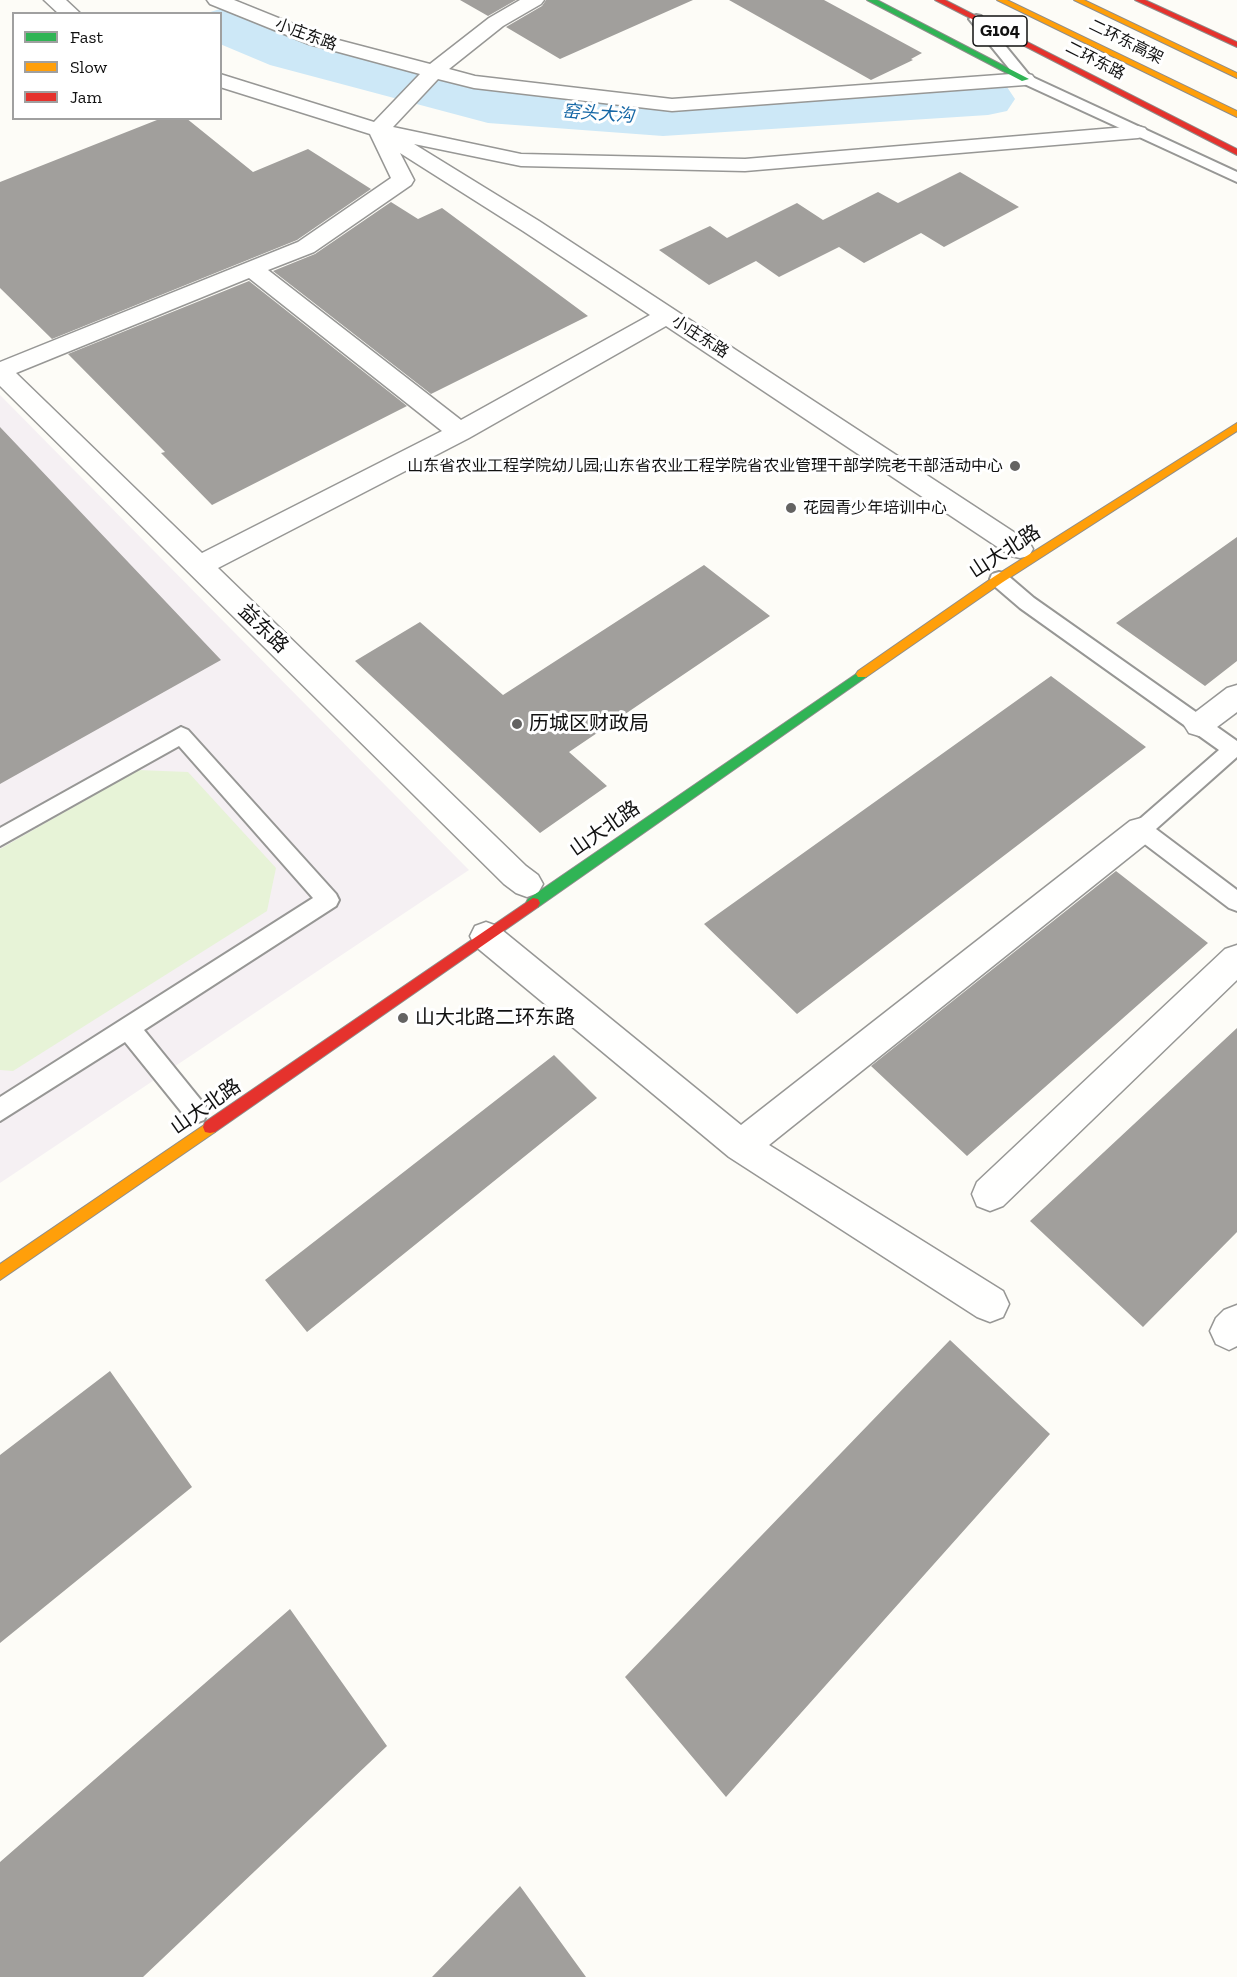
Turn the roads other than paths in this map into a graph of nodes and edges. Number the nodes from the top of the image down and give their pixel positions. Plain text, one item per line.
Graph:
1 (54, 0) edge
2 (217, 0) edge
3 (534, 0) edge
4 (871, 0) edge
5 (939, 0) edge
6 (1001, 0) edge
7 (1078, 0) edge
8 (1139, 0) edge
9 (69, 12) edge
10 (976, 19) junction
11 (1232, 43) edge
12 (433, 72) junction
13 (1237, 76) edge
14 (1025, 79) junction
15 (222, 81) edge
16 (1237, 114) edge
17 (378, 130) junction
18 (1138, 132) junction
19 (1237, 152) edge
20 (1237, 178) edge
21 (252, 269) junction
22 (667, 315) junction
23 (0, 371) edge
24 (1237, 411) edge
25 (1237, 426) edge
26 (460, 432) junction
27 (1059, 524) dead end
28 (1020, 549) dead end
29 (198, 567) junction
30 (999, 579) junction
31 (1237, 696) edge
32 (1199, 725) junction
33 (1235, 751) edge
34 (1141, 830) junction
35 (0, 838) edge
36 (527, 884) dead end
37 (1237, 903) edge
38 (486, 936) junction
39 (1237, 959) edge
40 (128, 1028) junction
41 (0, 1110) edge
42 (196, 1112) dead end
43 (741, 1146) junction
44 (990, 1194) dead end
45 (0, 1273) edge
46 (990, 1304) dead end

1 - 9 street
2 - 12 street, 小庄东路
3 - 12 street
4 - 14 main road
5 - 10 main road, 二环东路 / G104
6 - 16 main road, 二环东高架
7 - 13 main road, 二环东高架
8 - 11 main road
10 - 14 lane
10 - 19 main road, 二环东路 / G104
12 - 14 street, 小庄东路
12 - 17 street
14 - 18 lane
15 - 17 street
17 - 18 street
17 - 21 street
17 - 22 street, 小庄东路
18 - 20 lane
21 - 23 street
21 - 26 street
22 - 26 street
22 - 28 street, 小庄东路
23 - 29 street, 益东路
24 - 27 main road, 山大北路
25 - 30 main road, 山大北路
26 - 29 street
29 - 36 street, 益东路
30 - 32 lane
30 - 38 main road, 山大北路
31 - 32 street
32 - 33 lane
33 - 34 lane
34 - 37 lane
34 - 43 street
35 - 40 lane
38 - 43 street
38 - 45 main road, 山大北路
39 - 44 street
40 - 41 lane
40 - 42 lane
43 - 46 street

